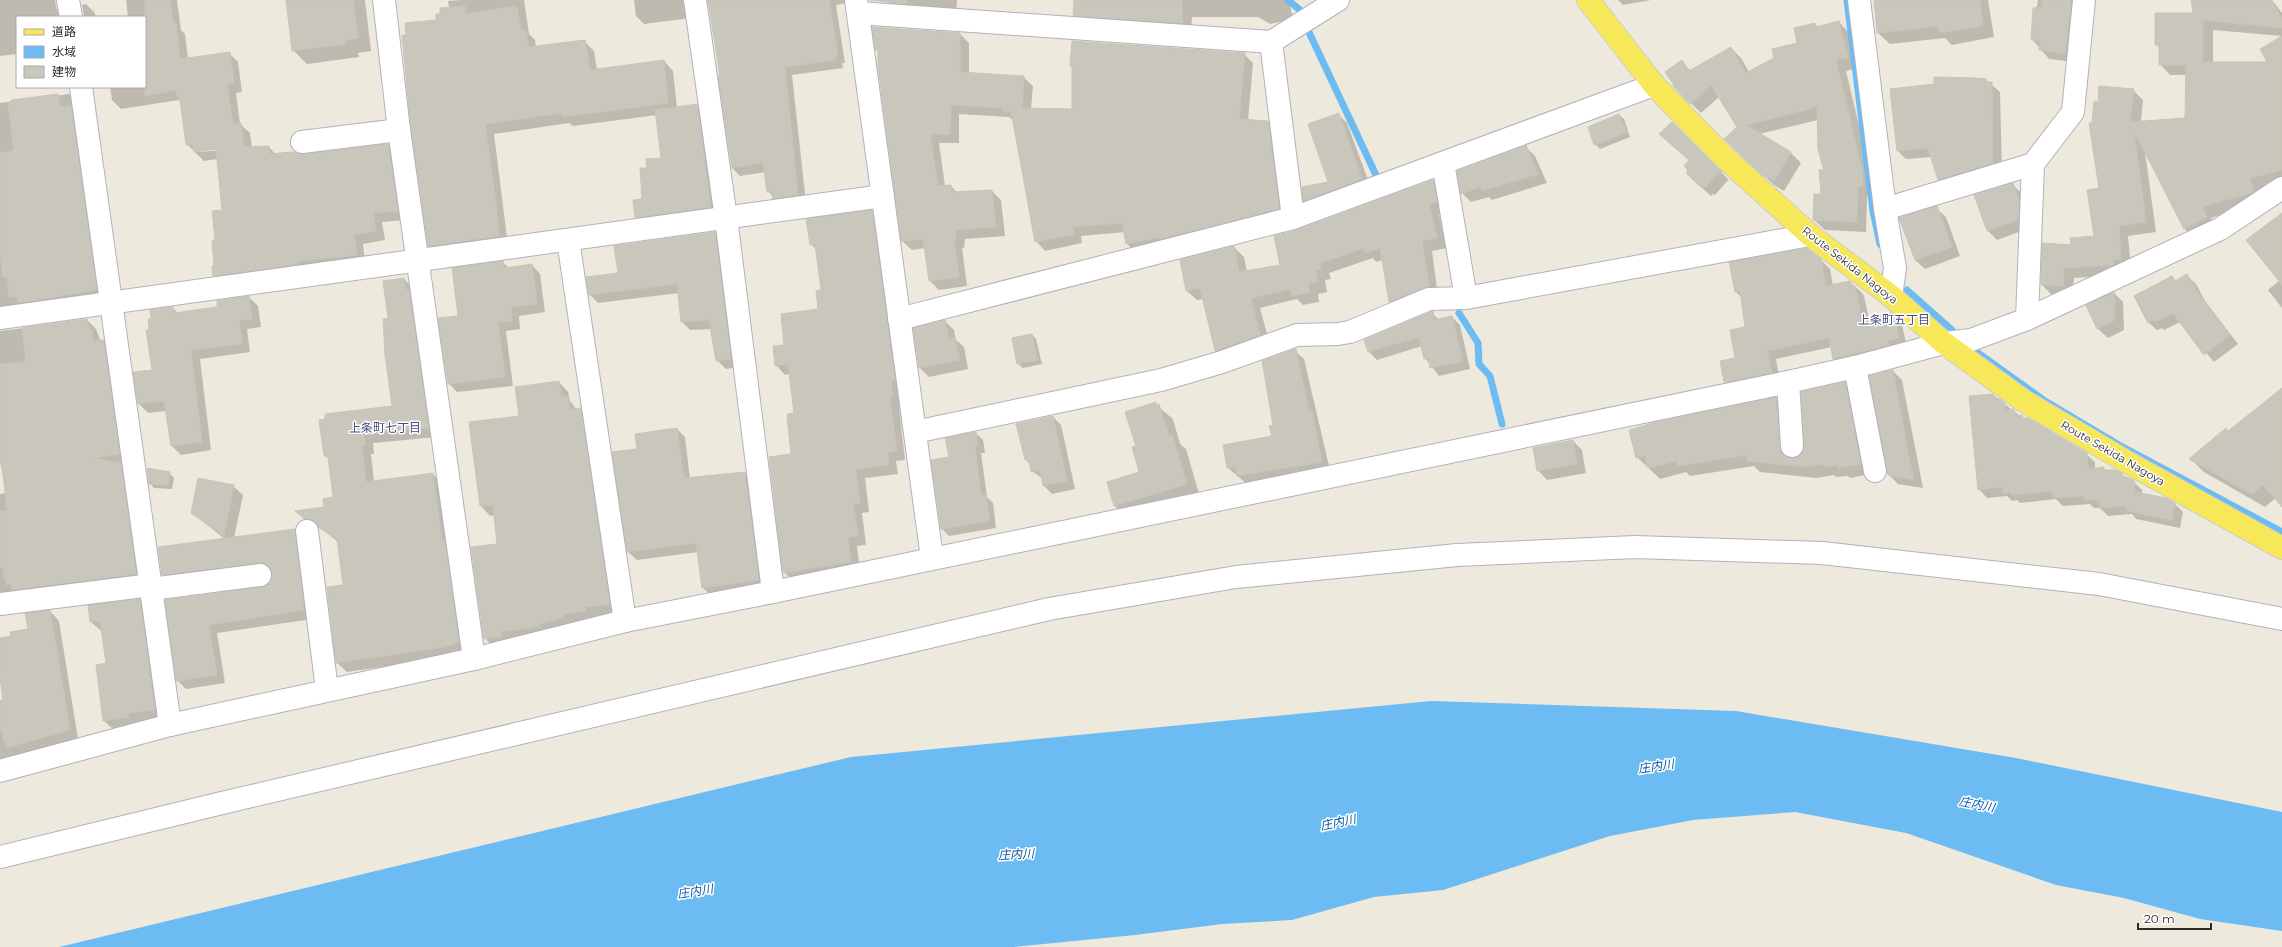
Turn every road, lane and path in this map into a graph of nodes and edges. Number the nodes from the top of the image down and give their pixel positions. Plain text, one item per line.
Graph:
1 (68, 0) edge
2 (384, 0) edge
3 (695, 0) edge
4 (1338, 0) edge
5 (1588, 0) edge
6 (1859, 0) edge
7 (2084, 0) edge
8 (857, 7) edge
9 (71, 16) edge
10 (1271, 42) junction
11 (1654, 85) junction
12 (81, 88) edge
13 (399, 130) junction
14 (302, 142) dead end
15 (1443, 162) junction
16 (2034, 164) junction
17 (2282, 188) edge
18 (883, 196) junction
19 (1885, 209) junction
20 (726, 218) junction
21 (1293, 218) junction
22 (1810, 235) junction
23 (568, 240) junction
24 (417, 260) junction
25 (1891, 296) junction
26 (1466, 298) junction
27 (112, 302) junction
28 (0, 318) edge
29 (899, 319) junction
30 (2027, 319) junction
31 (1944, 343) junction
32 (1855, 367) junction
33 (1788, 382) junction
34 (915, 432) junction
35 (1792, 446) dead end
36 (1875, 471) dead end
37 (307, 531) dead end
38 (2282, 548) edge
39 (932, 558) junction
40 (260, 575) dead end
41 (151, 587) junction
42 (773, 592) junction
43 (0, 604) edge
44 (2282, 619) edge
45 (625, 621) junction
46 (474, 659) junction
47 (327, 690) junction
48 (170, 724) junction
49 (0, 771) edge
50 (0, 857) edge

1 - 9 street
2 - 13 street
3 - 20 street
4 - 10 street
5 - 11 main road, Route Sekida Nagoya
6 - 19 street
7 - 16 street
8 - 10 street
8 - 18 street
10 - 21 street
11 - 15 street
11 - 22 main road, Route Sekida Nagoya
12 - 27 street
13 - 14 street
13 - 24 street
15 - 21 street
15 - 26 street
16 - 19 street
16 - 30 street
17 - 30 street
18 - 20 street
18 - 29 street
19 - 25 street
20 - 23 street
20 - 42 street
21 - 29 street
22 - 25 main road, Route Sekida Nagoya
22 - 26 street
23 - 24 street
23 - 45 street
24 - 27 street
24 - 46 street
25 - 31 main road, Route Sekida Nagoya
26 - 34 street
27 - 28 street
27 - 41 street
29 - 34 street
30 - 31 street
31 - 32 street
31 - 38 main road, Route Sekida Nagoya
32 - 33 street
32 - 36 street
33 - 35 street
33 - 39 street
34 - 39 street
37 - 47 street
39 - 42 street
40 - 41 street
41 - 43 street
41 - 48 street
42 - 45 street
44 - 50 street
45 - 46 street
46 - 47 street
47 - 48 street
48 - 49 street

